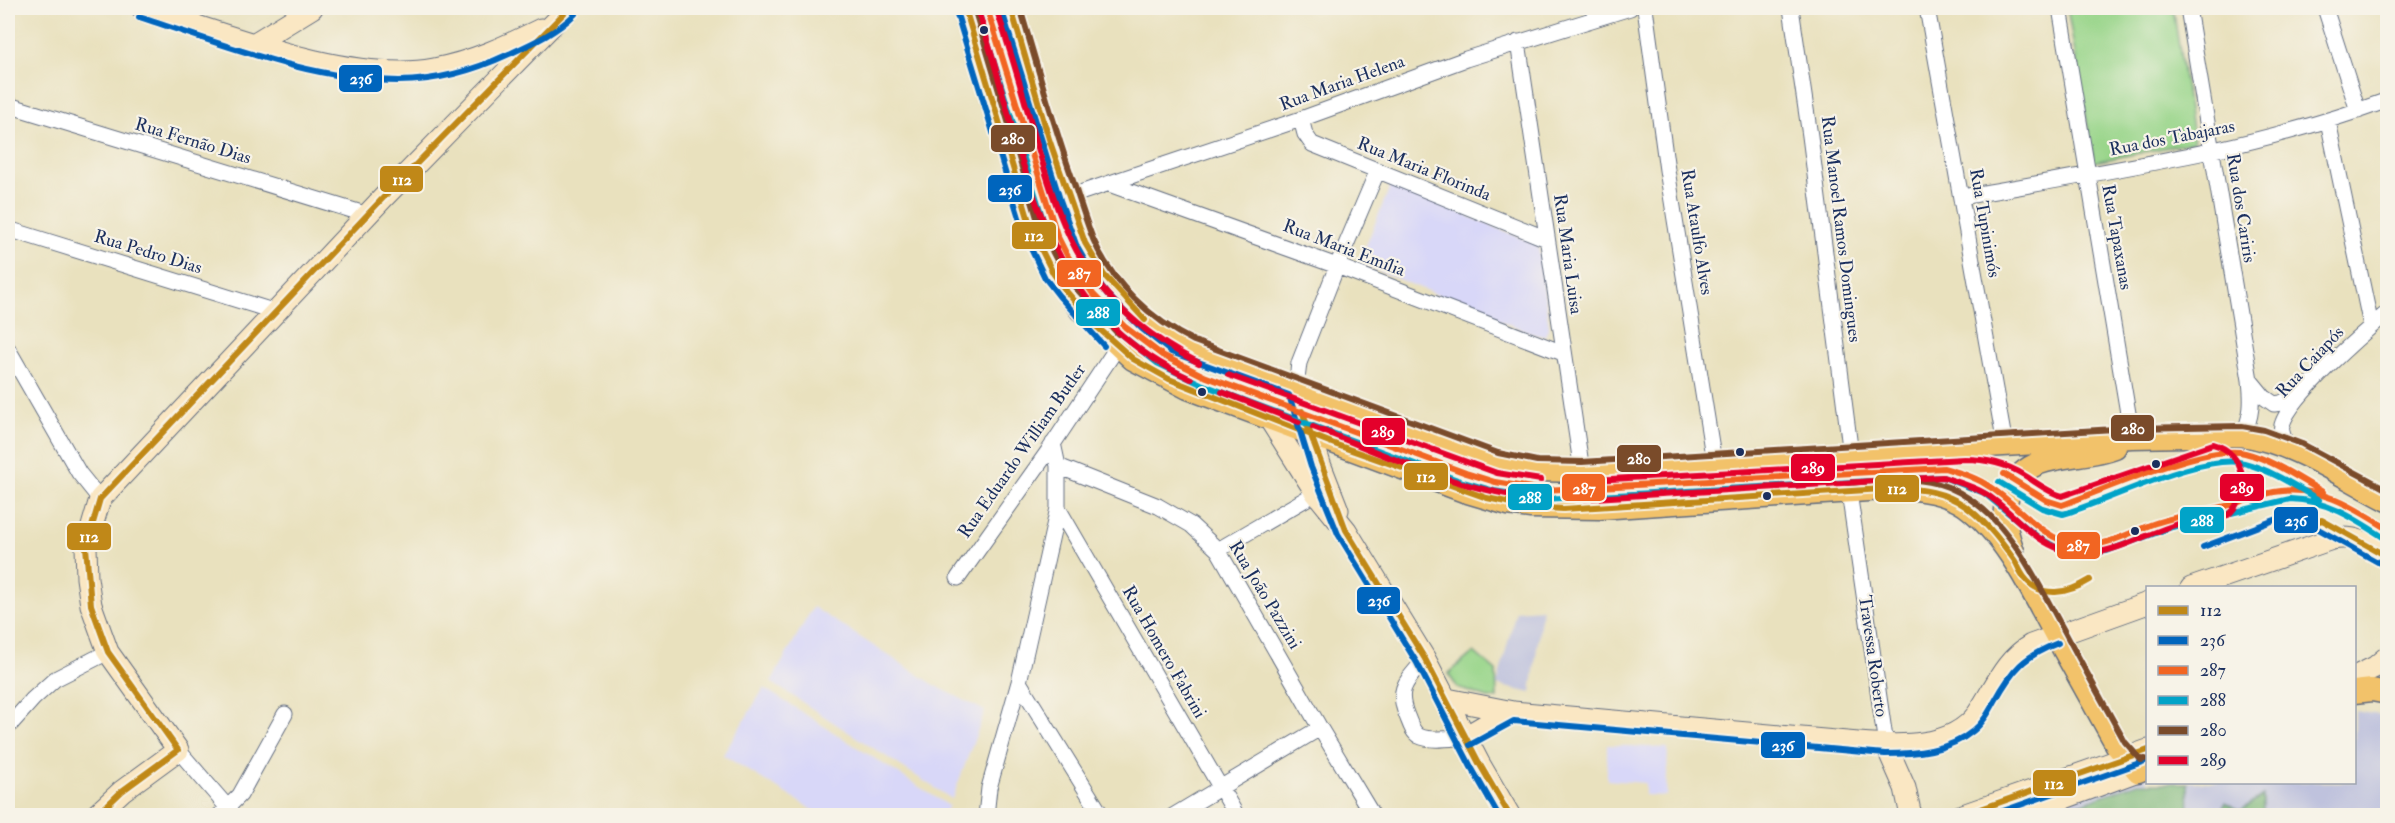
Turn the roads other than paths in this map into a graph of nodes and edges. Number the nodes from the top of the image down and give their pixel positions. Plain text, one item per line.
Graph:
1 (142, 8) edge
2 (312, 8) edge
3 (965, 8) edge
4 (1011, 8) edge
5 (1630, 8) edge
6 (1645, 8) edge
7 (1791, 8) edge
8 (1927, 8) edge
9 (2060, 8) edge
10 (2188, 8) edge
11 (2325, 8) edge
12 (562, 15) edge
13 (1518, 42) junction
14 (255, 43) junction
15 (2388, 100) edge
16 (8, 105) edge
17 (2358, 111) junction
18 (1301, 119) junction
19 (2328, 121) junction
20 (2212, 152) junction
21 (1377, 172) junction
22 (2087, 174) junction
23 (1109, 184) junction
24 (1068, 197) junction
25 (1961, 197) junction
26 (368, 215) junction
27 (8, 229) edge
28 (1547, 239) junction
29 (1337, 266) junction
30 (276, 312) junction
31 (2388, 312) edge
32 (2371, 326) junction
33 (1118, 346) junction
34 (8, 349) edge
35 (1563, 354) junction
36 (2250, 380) junction
37 (1296, 388) junction
38 (2303, 392) junction
39 (1270, 420) junction
40 (1310, 435) junction
41 (2241, 435) junction
42 (2132, 437) junction
43 (1053, 443) junction
44 (2005, 445) junction
45 (2288, 447) junction
46 (1851, 455) junction
47 (1714, 462) junction
48 (1058, 466) junction
49 (1582, 471) junction
50 (1849, 492) junction
51 (1316, 493) junction
52 (100, 499) junction
53 (2387, 499) edge
54 (1617, 507) junction
55 (1058, 508) junction
56 (1346, 530) junction
57 (1218, 550) junction
58 (2388, 557) edge
59 (2017, 563) junction
60 (958, 578) dead end
61 (2198, 586) edge
62 (2146, 604) edge
63 (2055, 635) junction
64 (108, 652) junction
65 (2388, 656) edge
66 (1425, 659) junction
67 (2356, 677) edge
68 (1019, 682) junction
69 (2356, 692) edge
70 (2388, 693) edge
71 (1447, 699) junction
72 (1513, 712) junction
73 (285, 714) dead end
74 (8, 727) edge
75 (1320, 728) junction
76 (1465, 737) junction
77 (1886, 745) junction
78 (178, 750) junction
79 (2146, 753) edge
80 (2137, 765) edge
81 (1220, 787) junction
82 (223, 812) edge
83 (95, 816) edge
84 (986, 816) edge
85 (1102, 816) edge
86 (1173, 816) edge
87 (1237, 816) edge
88 (1373, 816) edge
89 (1510, 816) edge
90 (1911, 816) edge
91 (1960, 816) edge
92 (2016, 816) edge

1 - 14 street
2 - 14 street
3 - 33 main road
4 - 24 main road
5 - 13 street, Rua Maria Helena
6 - 47 street, Rua Ataulfo Alves
7 - 46 street, Rua Manoel Ramos Domingues
8 - 25 street, Rua Tupinimós
9 - 22 street, Rua Tapaxanas
10 - 20 street, Rua dos Cariris
11 - 17 street
12 - 14 street
12 - 26 street
13 - 18 street, Rua Maria Helena
13 - 28 street, Rua Maria Luisa
15 - 17 street, Rua dos Tabajaras
16 - 26 street, Rua Fernão Dias
17 - 19 street, Rua dos Tabajaras
18 - 21 street, Rua Maria Florinda
18 - 23 street, Rua Maria Helena
19 - 20 street, Rua dos Tabajaras
19 - 32 street
20 - 22 street, Rua dos Tabajaras
20 - 36 street, Rua dos Cariris
21 - 28 street, Rua Maria Florinda
21 - 29 street
22 - 25 street, Rua dos Tabajaras
22 - 42 street, Rua Tapaxanas
23 - 24 street, Rua Maria Helena
23 - 29 street, Rua Maria Emília
24 - 37 main road
25 - 44 street, Rua Tupinimós
26 - 30 street
27 - 30 street, Rua Pedro Dias
28 - 35 street, Rua Maria Luisa
29 - 35 street, Rua Maria Emília
29 - 37 street
30 - 52 street
31 - 32 street, Rua Caiapós
32 - 38 street, Rua Caiapós
33 - 39 main road
33 - 43 street, Rua Eduardo William Butler
34 - 52 street
35 - 49 street, Rua Maria Luisa
36 - 38 street
36 - 41 street, Rua dos Cariris
37 - 40 street
37 - 49 main road
38 - 45 street, Rua Caiapós
39 - 40 main road
39 - 51 street
40 - 54 main road
40 - 56 street
41 - 42 main road
41 - 45 main road
42 - 44 main road
42 - 59 main road
43 - 48 street
43 - 60 street, Rua Eduardo William Butler
44 - 46 main road
45 - 53 main road
46 - 47 main road
47 - 49 main road
48 - 55 street
48 - 57 street, Rua João Pazzini
49 - 54 main road
50 - 54 main road
50 - 59 main road
50 - 77 street, Travessa Roberto
51 - 56 street
51 - 57 street
52 - 64 street
55 - 68 street
55 - 81 street, Rua Homero Fabrini
56 - 66 street
57 - 75 street, Rua João Pazzini
58 - 61 street
59 - 63 main road
62 - 63 street
63 - 77 street
63 - 80 main road
64 - 74 street
64 - 78 street
65 - 67 street
66 - 71 street
66 - 76 street
68 - 84 street
68 - 85 street
69 - 70 main road
71 - 72 street
71 - 76 street
72 - 76 street
72 - 77 street
73 - 82 street
75 - 81 street
75 - 88 street, Rua João Pazzini
76 - 89 street
77 - 90 street, Travessa Roberto
78 - 82 street
78 - 83 street
79 - 80 street
80 - 91 street
80 - 92 street
81 - 86 street
81 - 87 street, Rua Homero Fabrini

